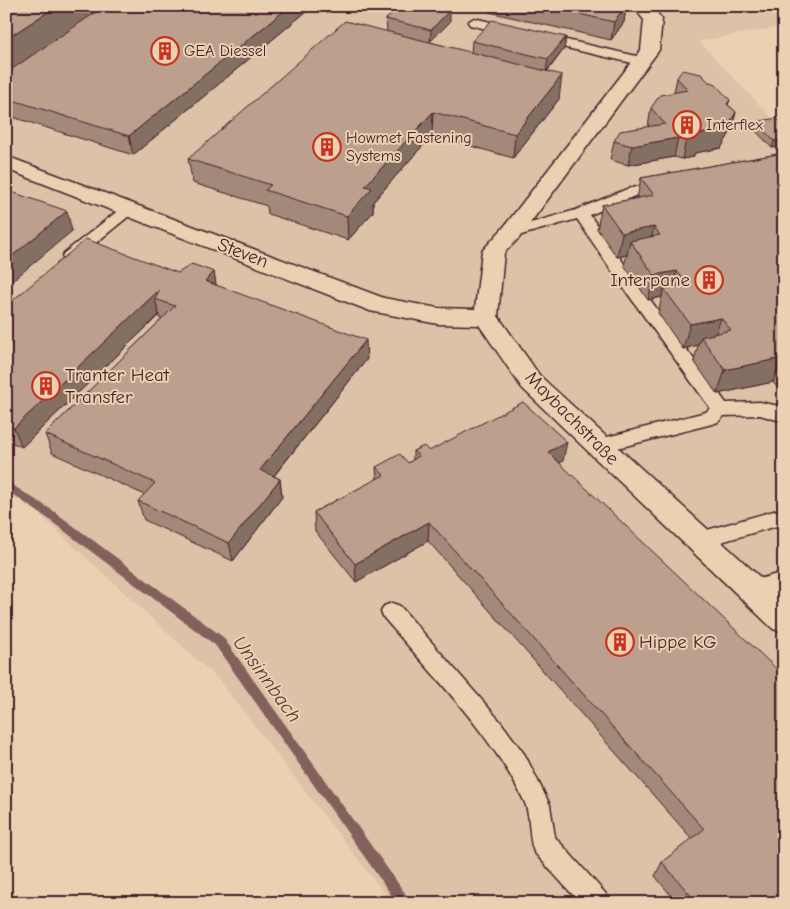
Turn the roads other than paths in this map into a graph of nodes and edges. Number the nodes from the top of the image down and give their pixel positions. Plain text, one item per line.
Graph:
1 (640, 6) edge
2 (474, 22) dead end
3 (641, 61) junction
4 (6, 162) edge
5 (677, 182) edge
6 (129, 209) junction
7 (581, 213) junction
8 (511, 232) junction
9 (60, 264) edge
10 (486, 317) junction
11 (719, 410) junction
12 (784, 415) edge
13 (598, 446) junction
14 (784, 516) edge
15 (700, 540) junction
16 (784, 581) edge
17 (752, 589) junction
18 (392, 612) dead end
19 (784, 619) edge
20 (597, 903) edge

1 - 3 street
2 - 3 lane
3 - 8 street
4 - 6 street, Steven
5 - 7 lane
6 - 9 lane
6 - 10 street, Steven
7 - 8 lane
7 - 11 lane
8 - 10 street
10 - 13 street, Maybachstraße
11 - 12 lane
11 - 13 lane
13 - 15 street, Maybachstraße
14 - 15 lane
15 - 17 street, Maybachstraße
16 - 17 lane
17 - 19 street, Maybachstraße
18 - 20 lane

